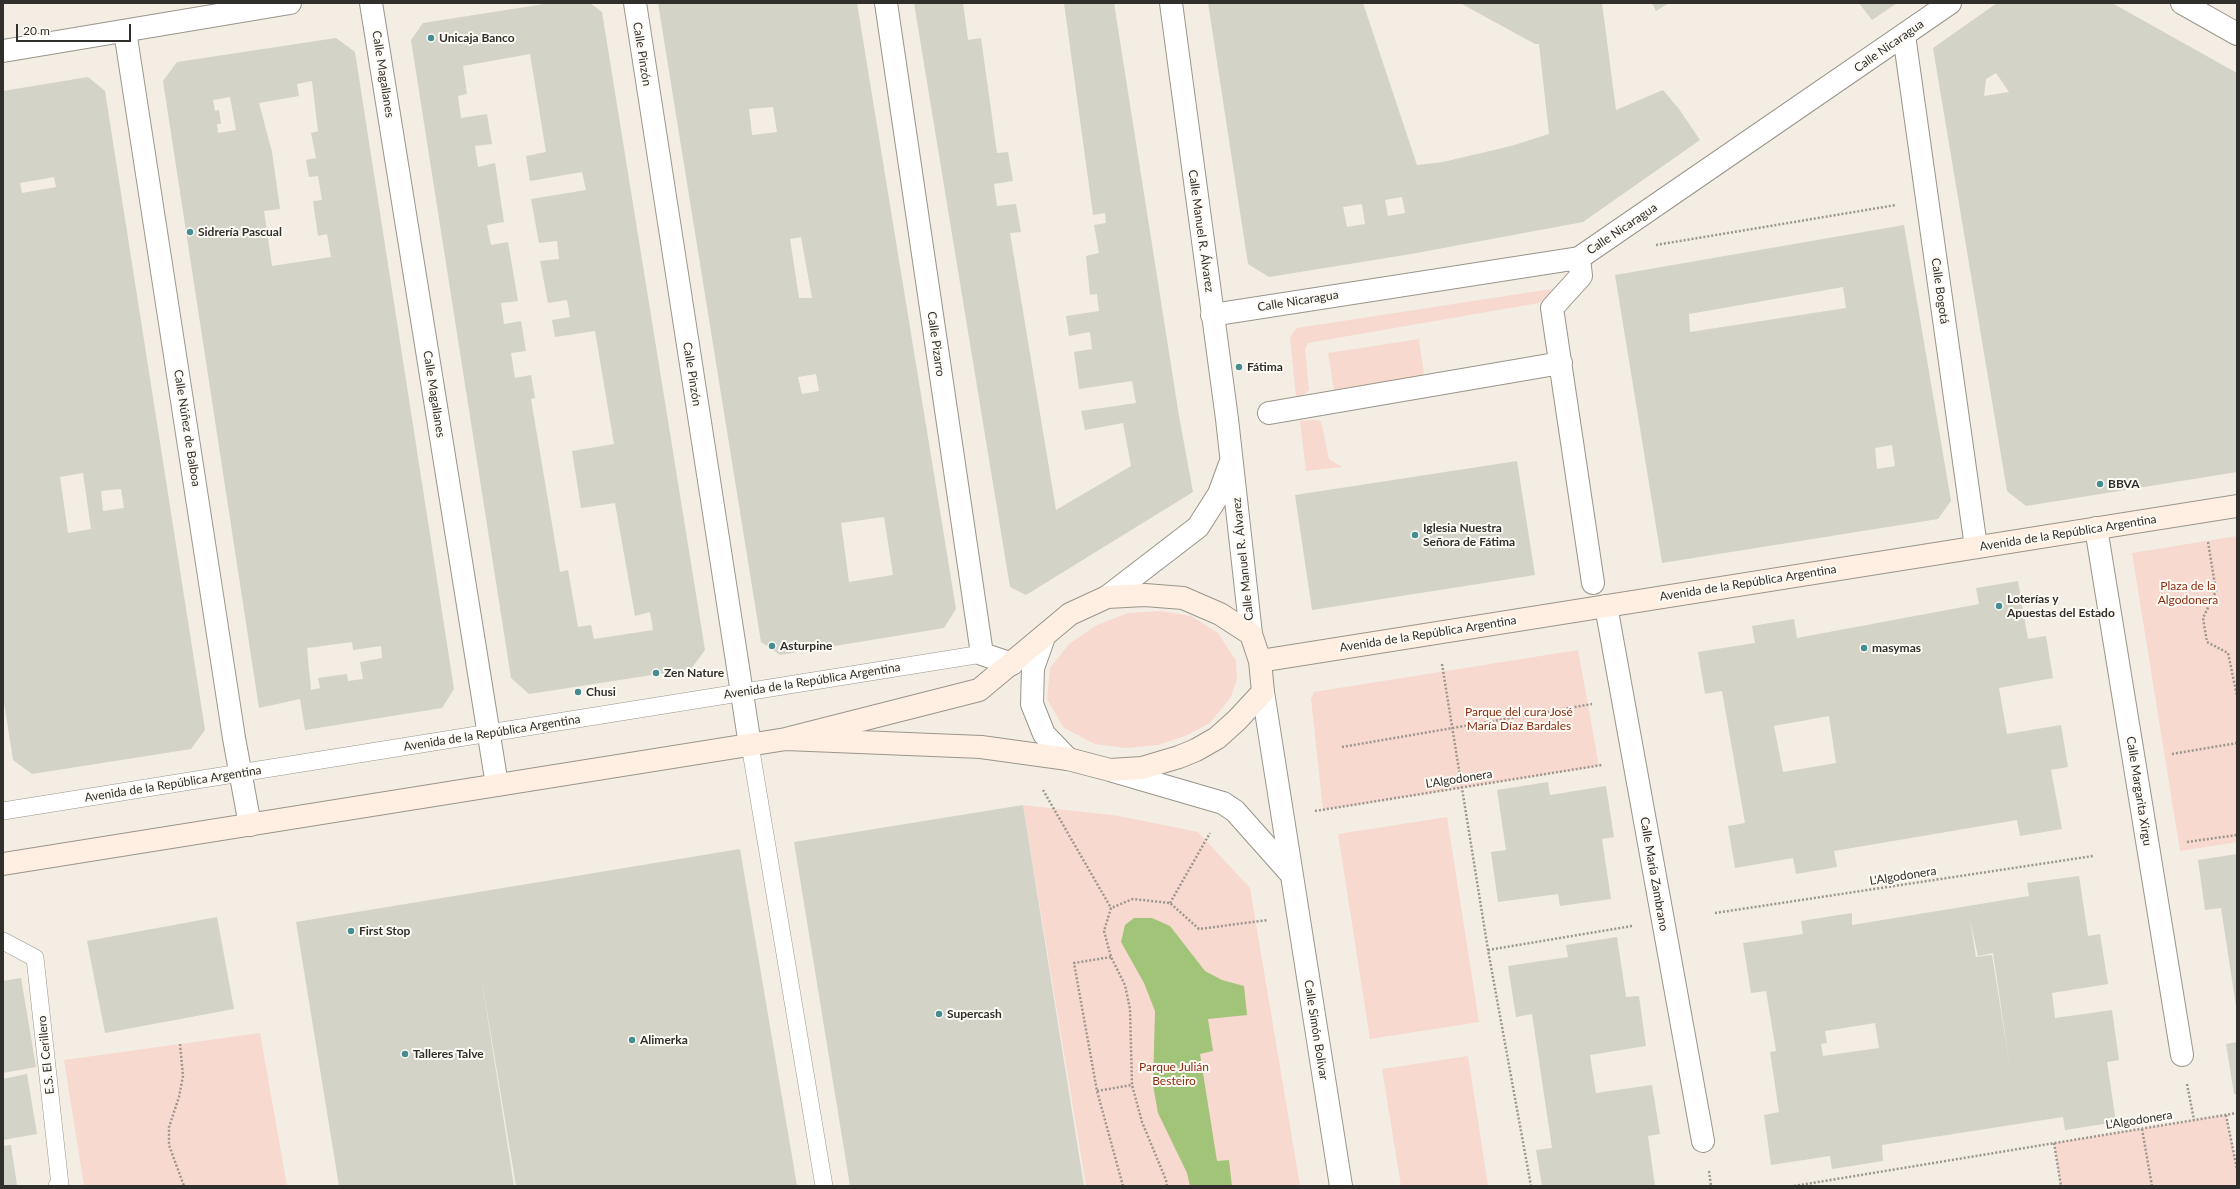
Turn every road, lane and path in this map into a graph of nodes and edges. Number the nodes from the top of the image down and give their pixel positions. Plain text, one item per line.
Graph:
1 (290, 3) edge
2 (371, 3) edge
3 (634, 3) edge
4 (886, 3) edge
5 (1171, 3) edge
6 (1950, 3) edge
7 (2182, 3) edge
8 (124, 30) junction
9 (2237, 34) edge
10 (1904, 35) junction
11 (3, 51) edge
12 (1928, 200) junction
13 (1651, 246) dead end
14 (1579, 258) junction
15 (1212, 315) junction
16 (1561, 363) junction
17 (1269, 412) dead end
18 (1232, 459) junction
19 (2237, 506) edge
20 (2096, 528) junction
21 (2208, 540) dead end
22 (1976, 547) junction
23 (1593, 583) dead end
24 (1107, 597) junction
25 (1606, 606) junction
26 (1251, 634) junction
27 (1044, 637) junction
28 (982, 654) junction
29 (1441, 658) dead end
30 (1260, 661) junction
31 (1012, 664) junction
32 (1263, 692) junction
33 (741, 693) junction
34 (2237, 696) edge
35 (1597, 703) dead end
36 (1452, 727) junction
37 (488, 733) junction
38 (786, 739) junction
39 (2237, 743) edge
40 (750, 745) junction
41 (1342, 747) dead end
42 (2172, 754) dead end
43 (1068, 759) junction
44 (1606, 764) dead end
45 (1110, 770) junction
46 (240, 774) junction
47 (497, 785) junction
48 (1462, 788) junction
49 (1043, 790) dead end
50 (3, 811) edge
51 (1315, 811) dead end
52 (250, 825) junction
53 (1210, 832) dead end
54 (2237, 835) edge
55 (2187, 842) dead end
56 (2094, 856) dead end
57 (3, 864) edge
58 (1291, 874) junction
59 (1170, 903) junction
60 (1111, 908) junction
61 (1715, 913) dead end
62 (1269, 920) dead end
63 (1633, 926) dead end
64 (3, 940) edge
65 (1488, 950) junction
66 (1111, 957) junction
67 (180, 1044) dead end
68 (2182, 1054) dead end
69 (1132, 1085) junction
70 (1097, 1091) junction
71 (2237, 1113) edge
72 (2226, 1115) junction
73 (2142, 1129) junction
74 (1703, 1141) dead end
75 (2054, 1143) junction
76 (2237, 1169) edge
77 (57, 1186) edge
78 (184, 1186) edge
79 (824, 1186) edge
80 (1123, 1186) edge
81 (1167, 1186) edge
82 (1341, 1186) edge
83 (1531, 1186) edge
84 (1794, 1186) edge
85 (2061, 1186) edge
86 (2152, 1186) edge

1 - 8 street
2 - 37 street, Calle Magallanes
3 - 33 street, Calle Pinzón
4 - 28 street, Calle Pizarro
5 - 15 street, Calle Manuel R. Álvarez
6 - 10 street, Calle Nicaragua
7 - 9 street
8 - 11 street
8 - 46 street, Calle Núñez de Balboa
10 - 12 street, Calle Bogotá
10 - 14 street, Calle Nicaragua
12 - 13 path
12 - 22 street, Calle Bogotá
14 - 15 street, Calle Nicaragua
14 - 16 street
15 - 18 street, Calle Manuel R. Álvarez
16 - 17 street
16 - 23 street
18 - 24 street, Calle Manuel R. Álvarez
18 - 26 street, Calle Manuel R. Álvarez
19 - 20 street, Avenida de la República Argentina
20 - 22 street, Avenida de la República Argentina
20 - 68 street, Calle Margarita Xirgu
21 - 34 path
22 - 25 street, Avenida de la República Argentina
24 - 26 street
24 - 27 street
25 - 30 street, Avenida de la República Argentina
25 - 74 street, Calle María Zambrano
26 - 30 street
27 - 31 street
27 - 43 street
28 - 31 street
28 - 33 lane, Avenida de la República Argentina
29 - 36 path
30 - 32 street
31 - 38 street
32 - 45 street
32 - 58 street, Calle Simón Bolivar
33 - 37 lane, Avenida de la República Argentina
33 - 40 street, Calle Pinzón
35 - 36 path
36 - 41 path
36 - 48 path
37 - 46 lane, Avenida de la República Argentina
37 - 47 street, Calle Magallanes
38 - 40 street
38 - 43 street
39 - 42 path
40 - 47 street
40 - 79 lane
43 - 45 street
44 - 48 path, L'Algodonera
45 - 58 street
46 - 50 lane, Avenida de la República Argentina
46 - 52 street, Calle Núñez de Balboa
47 - 52 street
48 - 51 path, L'Algodonera
48 - 65 path
49 - 60 path
52 - 57 street
53 - 59 path
54 - 55 path
56 - 61 path, L'Algodonera
58 - 82 street, Calle Simón Bolivar
59 - 60 path
59 - 62 path
60 - 66 path
63 - 65 path
64 - 77 lane, E.S. El Cerillero
65 - 83 path
66 - 69 path
66 - 70 path
67 - 78 path
69 - 70 path
69 - 81 path
70 - 80 path
71 - 72 path, L'Algodonera
72 - 73 path, L'Algodonera
72 - 76 path
73 - 75 path, L'Algodonera
73 - 86 path
75 - 84 path, L'Algodonera
75 - 85 path

